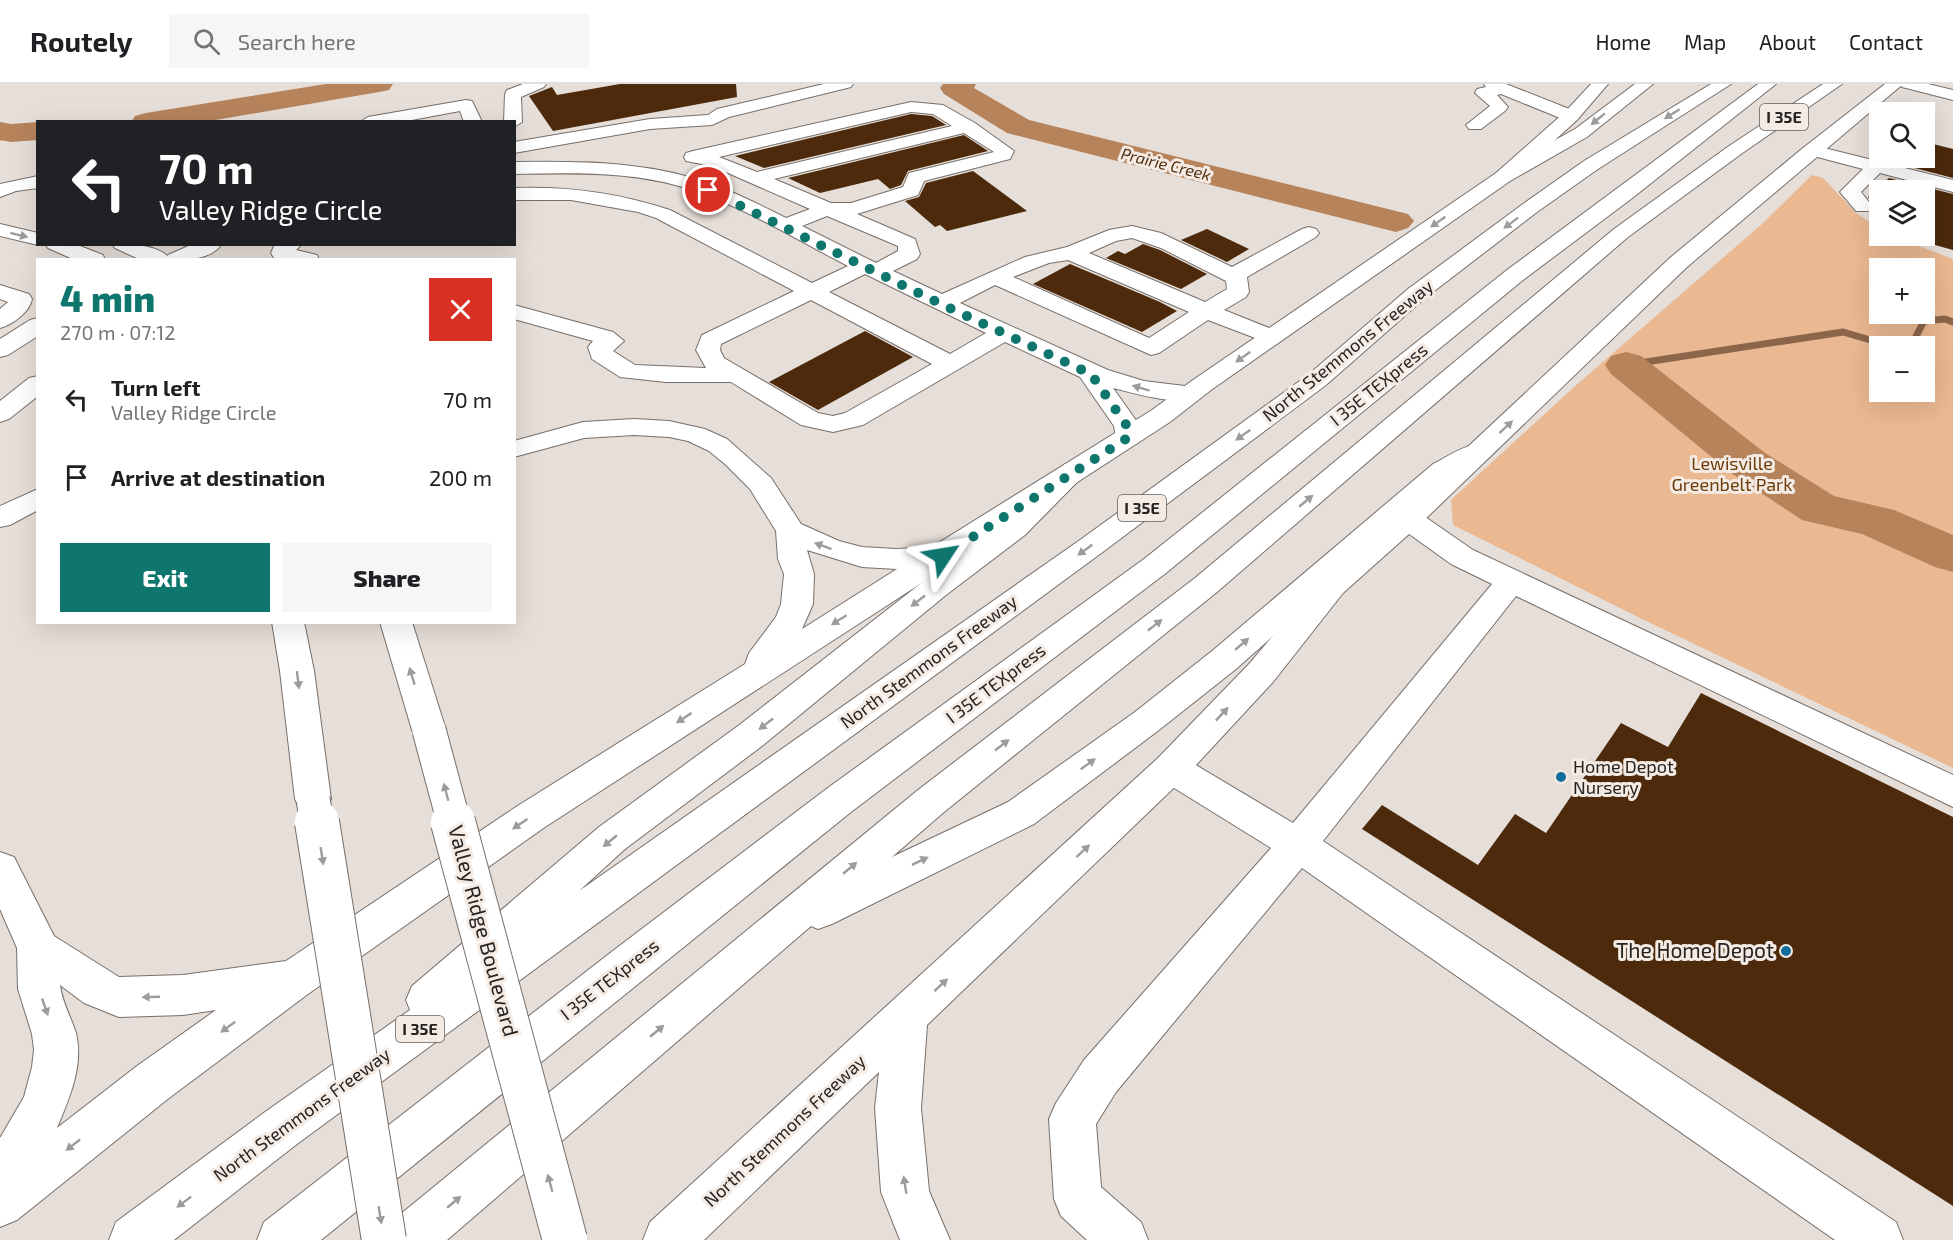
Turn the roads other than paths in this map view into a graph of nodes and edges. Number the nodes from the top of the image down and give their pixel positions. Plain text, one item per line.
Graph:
1 (538, 84) edge
2 (845, 84) edge
3 (1600, 84) edge
4 (1645, 84) edge
5 (1723, 84) edge
6 (1768, 84) edge
7 (1834, 84) edge
8 (1895, 84) edge
9 (1908, 84) edge
10 (1497, 86) edge
11 (1786, 91) dead end
12 (1953, 95) edge
13 (1571, 116) junction
14 (380, 120) edge
15 (472, 120) edge
16 (513, 120) edge
17 (766, 120) dead end
18 (712, 125) junction
19 (1475, 125) dead end
20 (969, 127) junction
21 (1709, 128) junction
22 (516, 148) edge
23 (1735, 150) junction
24 (1812, 150) junction
25 (688, 157) junction
26 (1869, 165) edge
27 (516, 168) edge
28 (1874, 168) edge
29 (1879, 168) edge
30 (659, 176) junction
31 (1503, 177) junction
32 (755, 178) junction
33 (36, 182) edge
34 (1606, 184) dead end
35 (1953, 186) edge
36 (0, 191) edge
37 (516, 194) edge
38 (1863, 207) dead end
39 (827, 209) junction
40 (784, 226) junction
41 (0, 230) edge
42 (1309, 232) dead end
43 (36, 239) edge
44 (60, 246) edge
45 (127, 246) edge
46 (208, 246) edge
47 (288, 246) edge
48 (1071, 253) junction
49 (90, 258) edge
50 (156, 258) edge
51 (180, 258) edge
52 (301, 258) edge
53 (1488, 265) dead end
54 (871, 268) junction
55 (1232, 276) junction
56 (995, 277) junction
57 (0, 292) edge
58 (812, 292) junction
59 (1416, 294) junction
60 (941, 304) junction
61 (1206, 311) junction
62 (516, 313) edge
63 (0, 321) edge
64 (36, 326) edge
65 (1004, 333) junction
66 (1271, 337) junction
67 (0, 350) edge
68 (951, 364) junction
69 (1091, 374) junction
70 (736, 375) junction
71 (36, 385) edge
72 (1192, 393) junction
73 (0, 414) edge
74 (1129, 437) junction
75 (516, 449) edge
76 (1480, 451) junction
77 (1075, 470) junction
78 (36, 499) edge
79 (0, 518) edge
80 (1407, 519) junction
81 (791, 531) junction
82 (943, 556) junction
83 (1512, 580) junction
84 (288, 624) edge
85 (397, 624) edge
86 (751, 675) junction
87 (1171, 768) junction
88 (1953, 792) edge
89 (1298, 844) junction
90 (0, 869) edge
91 (773, 932) junction
92 (39, 950) junction
93 (293, 980) junction
94 (906, 1017) junction
95 (281, 1128) junction
96 (0, 1178) edge
97 (0, 1203) edge
98 (134, 1240) edge
99 (282, 1240) edge
100 (384, 1240) edge
101 (409, 1240) edge
102 (565, 1240) edge
103 (668, 1240) edge
104 (925, 1240) edge
105 (1123, 1240) edge
106 (1878, 1240) edge

1 - 16 main road
2 - 18 main road
3 - 13 main road
4 -> 31 main road
5 -> 59 main road, North Stemmons Freeway / I 35E
6 - 21 main road
7 - 23 main road, I 35E
8 - 24 main road, North Stemmons Freeway
9 - 12 main road
10 - 13 main road
10 - 19 main road
11 - 23 main road
13 - 31 main road
14 - 15 main road
17 - 18 main road
18 - 22 main road
18 - 25 main road
20 - 25 main road
20 - 32 main road
20 - 39 main road
21 - 34 main road
21 - 99 main road, I 35E TEXpress
91 -> 23 main road, I 35E
24 - 26 main road
76 -> 24 main road, North Stemmons Freeway
25 - 30 main road
25 - 32 main road
27 - 30 main road
28 - 38 main road
29 - 35 main road
30 - 40 main road
31 -> 66 main road
32 - 39 main road
33 - 36 main road
37 - 58 main road
39 - 40 main road
39 - 54 main road
40 - 54 main road
41 -> 43 main road
42 - 55 main road
44 - 49 main road
45 - 50 main road
46 - 51 main road
47 - 52 main road
48 - 55 main road
48 - 56 main road
48 - 61 main road
53 - 59 main road
54 - 58 main road
54 - 60 main road
55 - 61 main road
56 - 60 main road
56 - 61 main road
57 - 63 main road
58 - 68 main road
58 - 70 main road
59 -> 95 main road, North Stemmons Freeway / I 35E
60 - 65 main road
61 - 66 main road
62 - 70 main road
64 - 67 main road
65 - 68 main road
65 - 69 main road
66 -> 72 main road
68 - 70 main road
72 -> 69 main road
69 - 74 main road
71 - 73 main road
72 - 74 main road
74 - 77 main road
75 - 81 main road
76 - 80 main road, North Stemmons Freeway
91 -> 76 main road
77 - 82 main road
77 -> 95 main road
78 - 79 main road
80 - 83 main road
87 -> 80 main road, North Stemmons Freeway
82 -> 81 main road
81 - 86 main road
82 -> 86 main road
83 - 88 main road
83 - 89 main road
84 -> 100 main road, bridge
102 -> 85 main road, Valley Ridge Boulevard, bridge
86 -> 93 main road
87 - 89 main road
94 -> 87 main road, North Stemmons Freeway
89 - 105 main road
89 - 106 main road
90 - 92 main road
101 -> 91 main road, I 35E
93 -> 92 main road
92 -> 96 main road
93 -> 97 main road
94 - 103 main road, North Stemmons Freeway
104 -> 94 main road
95 -> 98 main road, North Stemmons Freeway / I 35E

